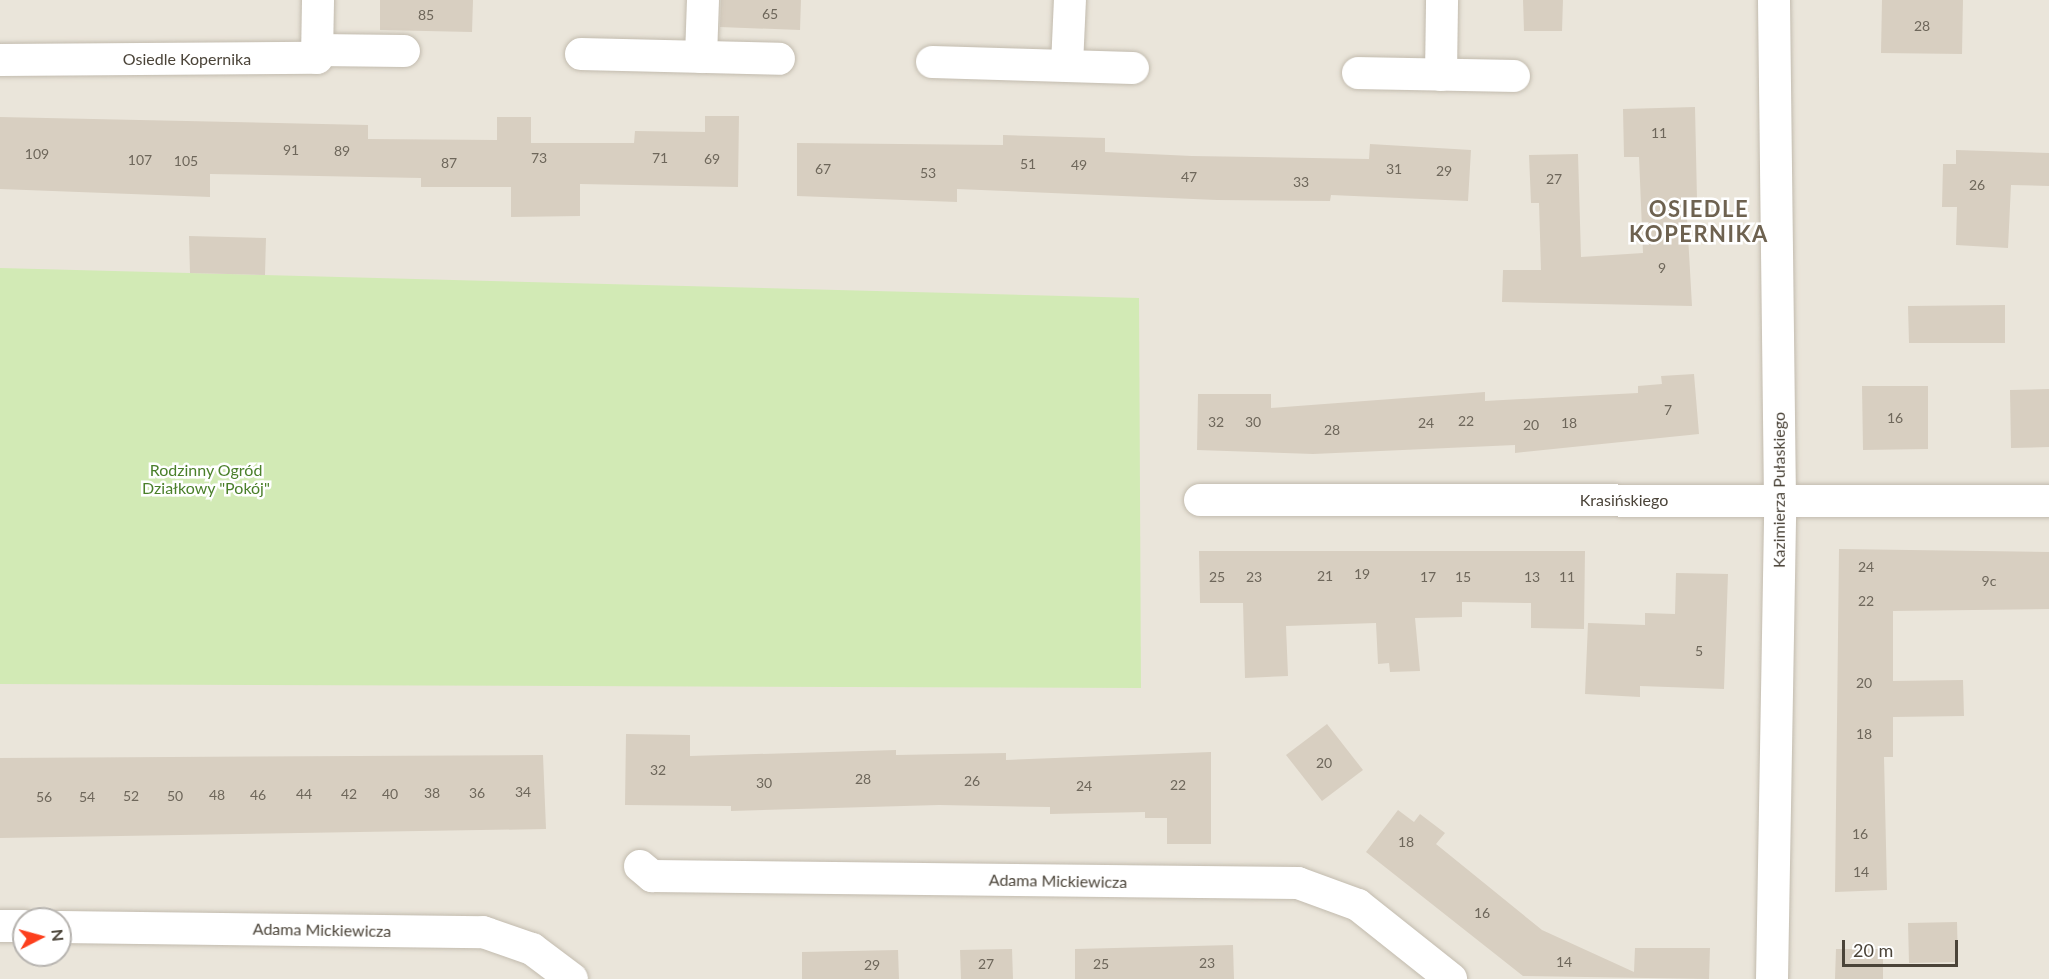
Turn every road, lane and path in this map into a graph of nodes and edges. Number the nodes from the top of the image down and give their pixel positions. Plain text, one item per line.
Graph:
1 (318, 0) edge
2 (703, 0) edge
3 (1070, 0) edge
4 (1442, 0) edge
5 (1774, 0) edge
6 (317, 50) junction
7 (404, 51) dead end
8 (581, 54) dead end
9 (701, 57) junction
10 (0, 60) edge
11 (779, 60) dead end
12 (932, 62) dead end
13 (1067, 65) junction
14 (1133, 68) dead end
15 (1358, 73) dead end
16 (1441, 75) junction
17 (1514, 76) dead end
18 (1200, 500) dead end
19 (1780, 500) junction
20 (2049, 501) edge
21 (640, 866) dead end
22 (72, 927) edge
23 (572, 979) edge
24 (1451, 979) edge
25 (1772, 979) edge

1 - 6 street
2 - 9 street
3 - 13 street
4 - 16 street
5 - 19 street, Kazimierza Pułaskiego
6 - 7 street
6 - 10 street, Osiedle Kopernika
8 - 9 street
9 - 11 street
12 - 13 street
13 - 14 street
15 - 16 street
16 - 17 street
18 - 19 street, Krasińskiego
19 - 20 street, Krasińskiego
19 - 25 street, Kazimierza Pułaskiego
21 - 24 street, Adama Mickiewicza
22 - 23 street, Adama Mickiewicza

